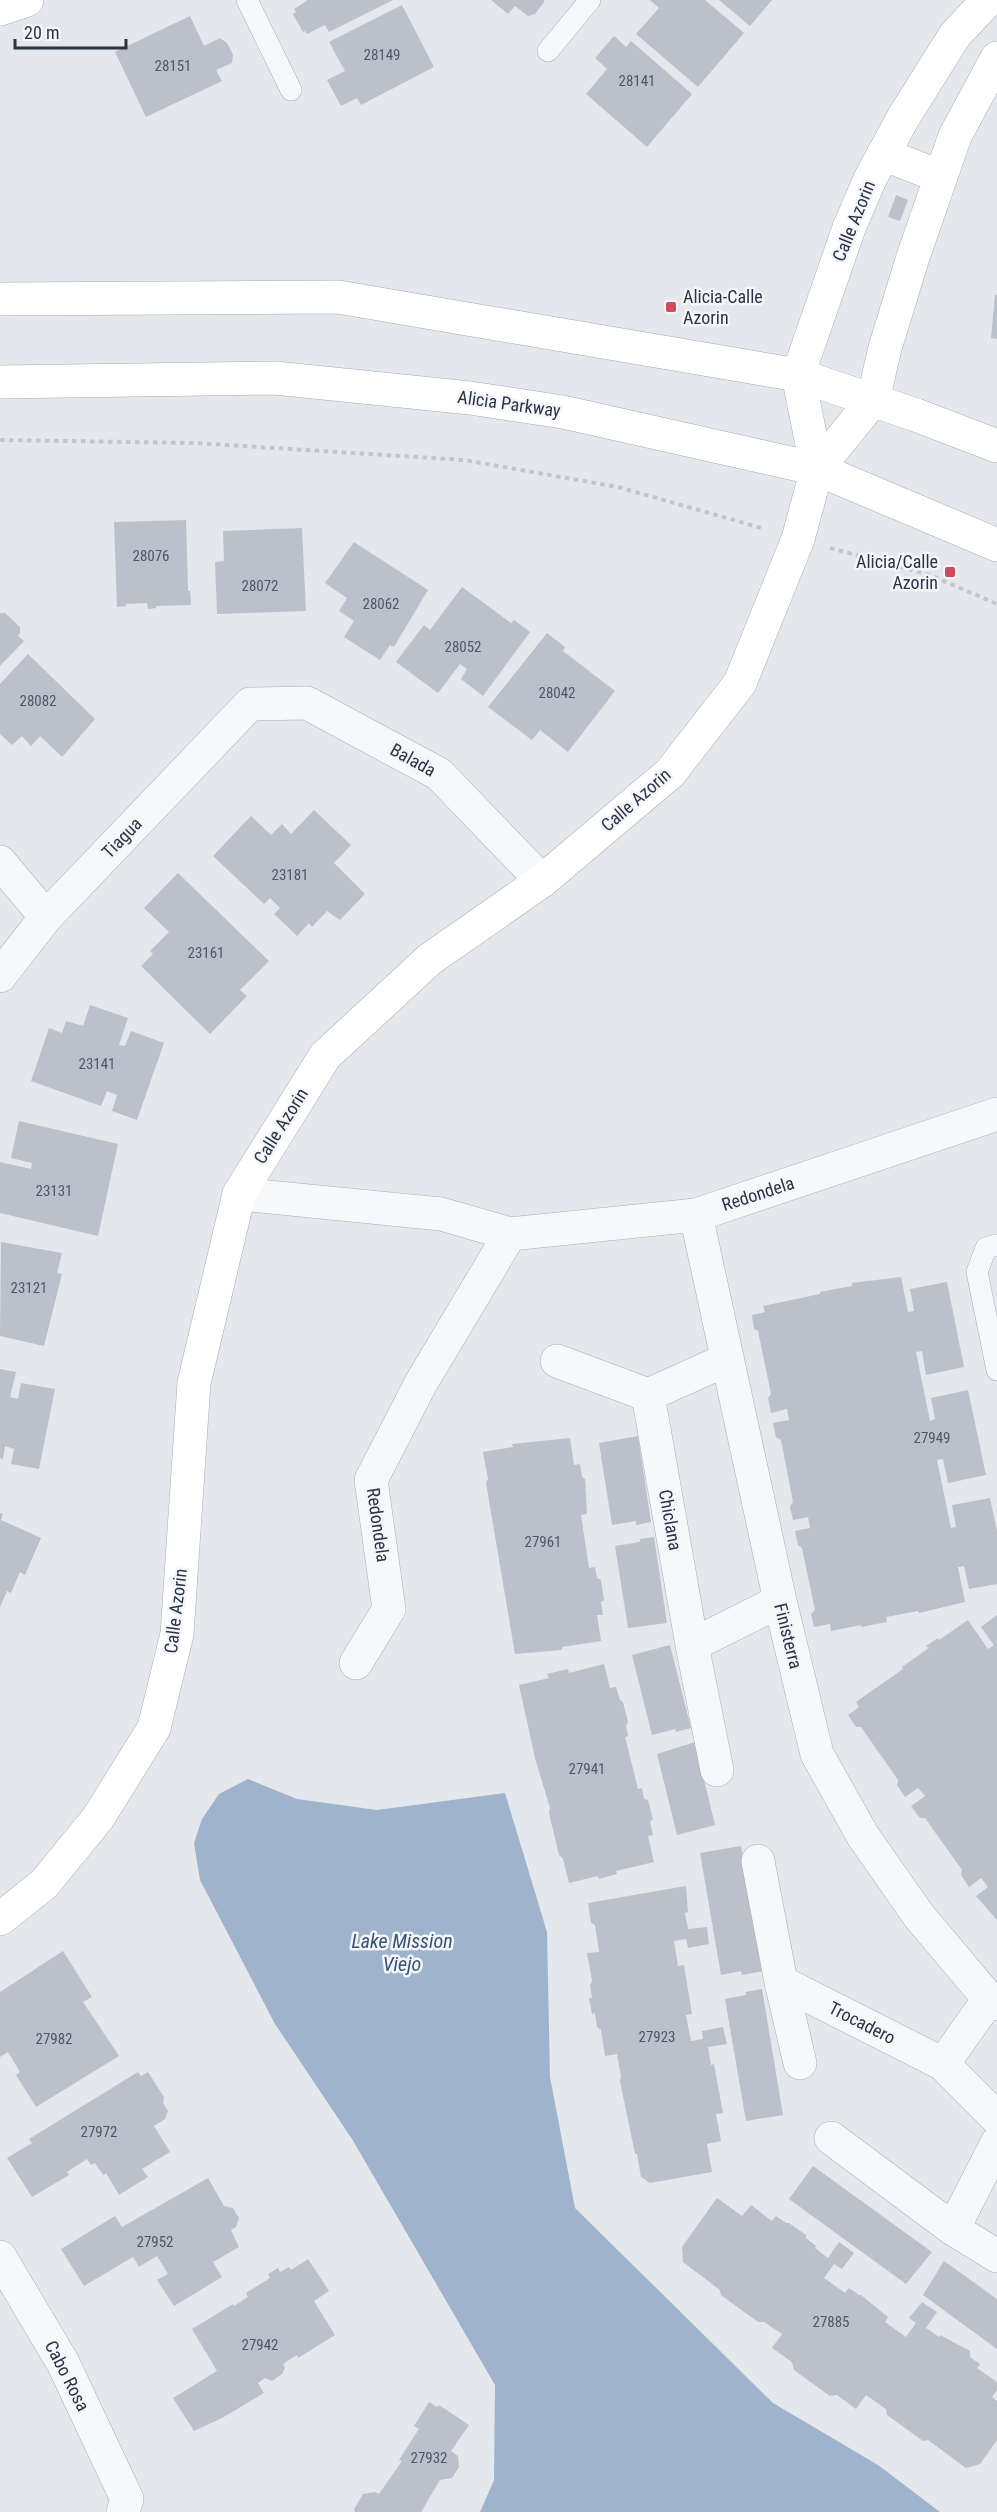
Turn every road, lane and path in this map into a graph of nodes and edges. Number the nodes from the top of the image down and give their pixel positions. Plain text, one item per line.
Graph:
1 (27, 0) edge
2 (247, 0) edge
3 (590, 0) edge
4 (988, 0) edge
5 (0, 9) edge
6 (548, 51) dead end
7 (997, 58) edge
8 (291, 90) dead end
9 (883, 154) junction
10 (941, 177) junction
11 (0, 299) edge
12 (798, 375) junction
13 (0, 382) edge
14 (873, 400) junction
15 (0, 440) edge
16 (997, 446) edge
17 (817, 470) junction
18 (798, 539) junction
19 (997, 545) edge
20 (997, 604) edge
21 (250, 704) joint
22 (0, 862) edge
23 (542, 881) junction
24 (46, 917) junction
25 (0, 976) edge
26 (997, 1114) edge
27 (239, 1194) junction
28 (696, 1215) junction
29 (510, 1234) junction
30 (997, 1245) edge
31 (726, 1360) junction
32 (557, 1361) dead end
33 (997, 1370) edge
34 (648, 1395) junction
35 (780, 1602) junction
36 (692, 1645) junction
37 (356, 1663) dead end
38 (717, 1770) dead end
39 (759, 1861) dead end
40 (0, 1919) edge
41 (781, 1982) junction
42 (993, 2001) edge
43 (800, 2063) dead end
44 (943, 2064) junction
45 (997, 2118) edge
46 (831, 2138) dead end
47 (997, 2143) edge
48 (953, 2229) junction
49 (997, 2256) edge
50 (0, 2257) edge
51 (125, 2505) edge

1 - 5 street
2 - 8 lane
3 - 6 lane
4 - 9 street, Calle Azorin
7 - 10 street, Calle Azorin
9 - 10 street
9 - 12 street, Calle Azorin
10 - 14 street, Calle Azorin
11 - 12 street
12 - 14 street
12 - 17 street, Calle Azorin
13 - 17 street, Alicia Parkway
14 - 16 street
14 - 17 street, Calle Azorin
15 - 18 path
17 - 18 street, Calle Azorin
17 - 19 street, Alicia Parkway
18 - 20 path
18 - 23 street, Calle Azorin
21 - 23 street, Balada
21 - 24 street, Tiagua
22 - 24 street
23 - 27 street, Calle Azorin
24 - 25 street, Tiagua
26 - 28 street, Redondela
27 - 29 street, Redondela
27 - 40 street, Calle Azorin
28 - 29 street, Redondela
28 - 31 street, Finisterra
29 - 37 street, Redondela
30 - 33 lane
31 - 34 street
31 - 35 street, Finisterra
32 - 34 street
34 - 36 street, Chiclana
35 - 36 street
35 - 42 street, Finisterra
36 - 38 street, Chiclana
39 - 41 street
41 - 43 street
41 - 44 street, Trocadero
42 - 44 street
44 - 45 street, Trocadero
46 - 48 street
47 - 48 street
48 - 49 street
50 - 51 street, Cabo Rosa

